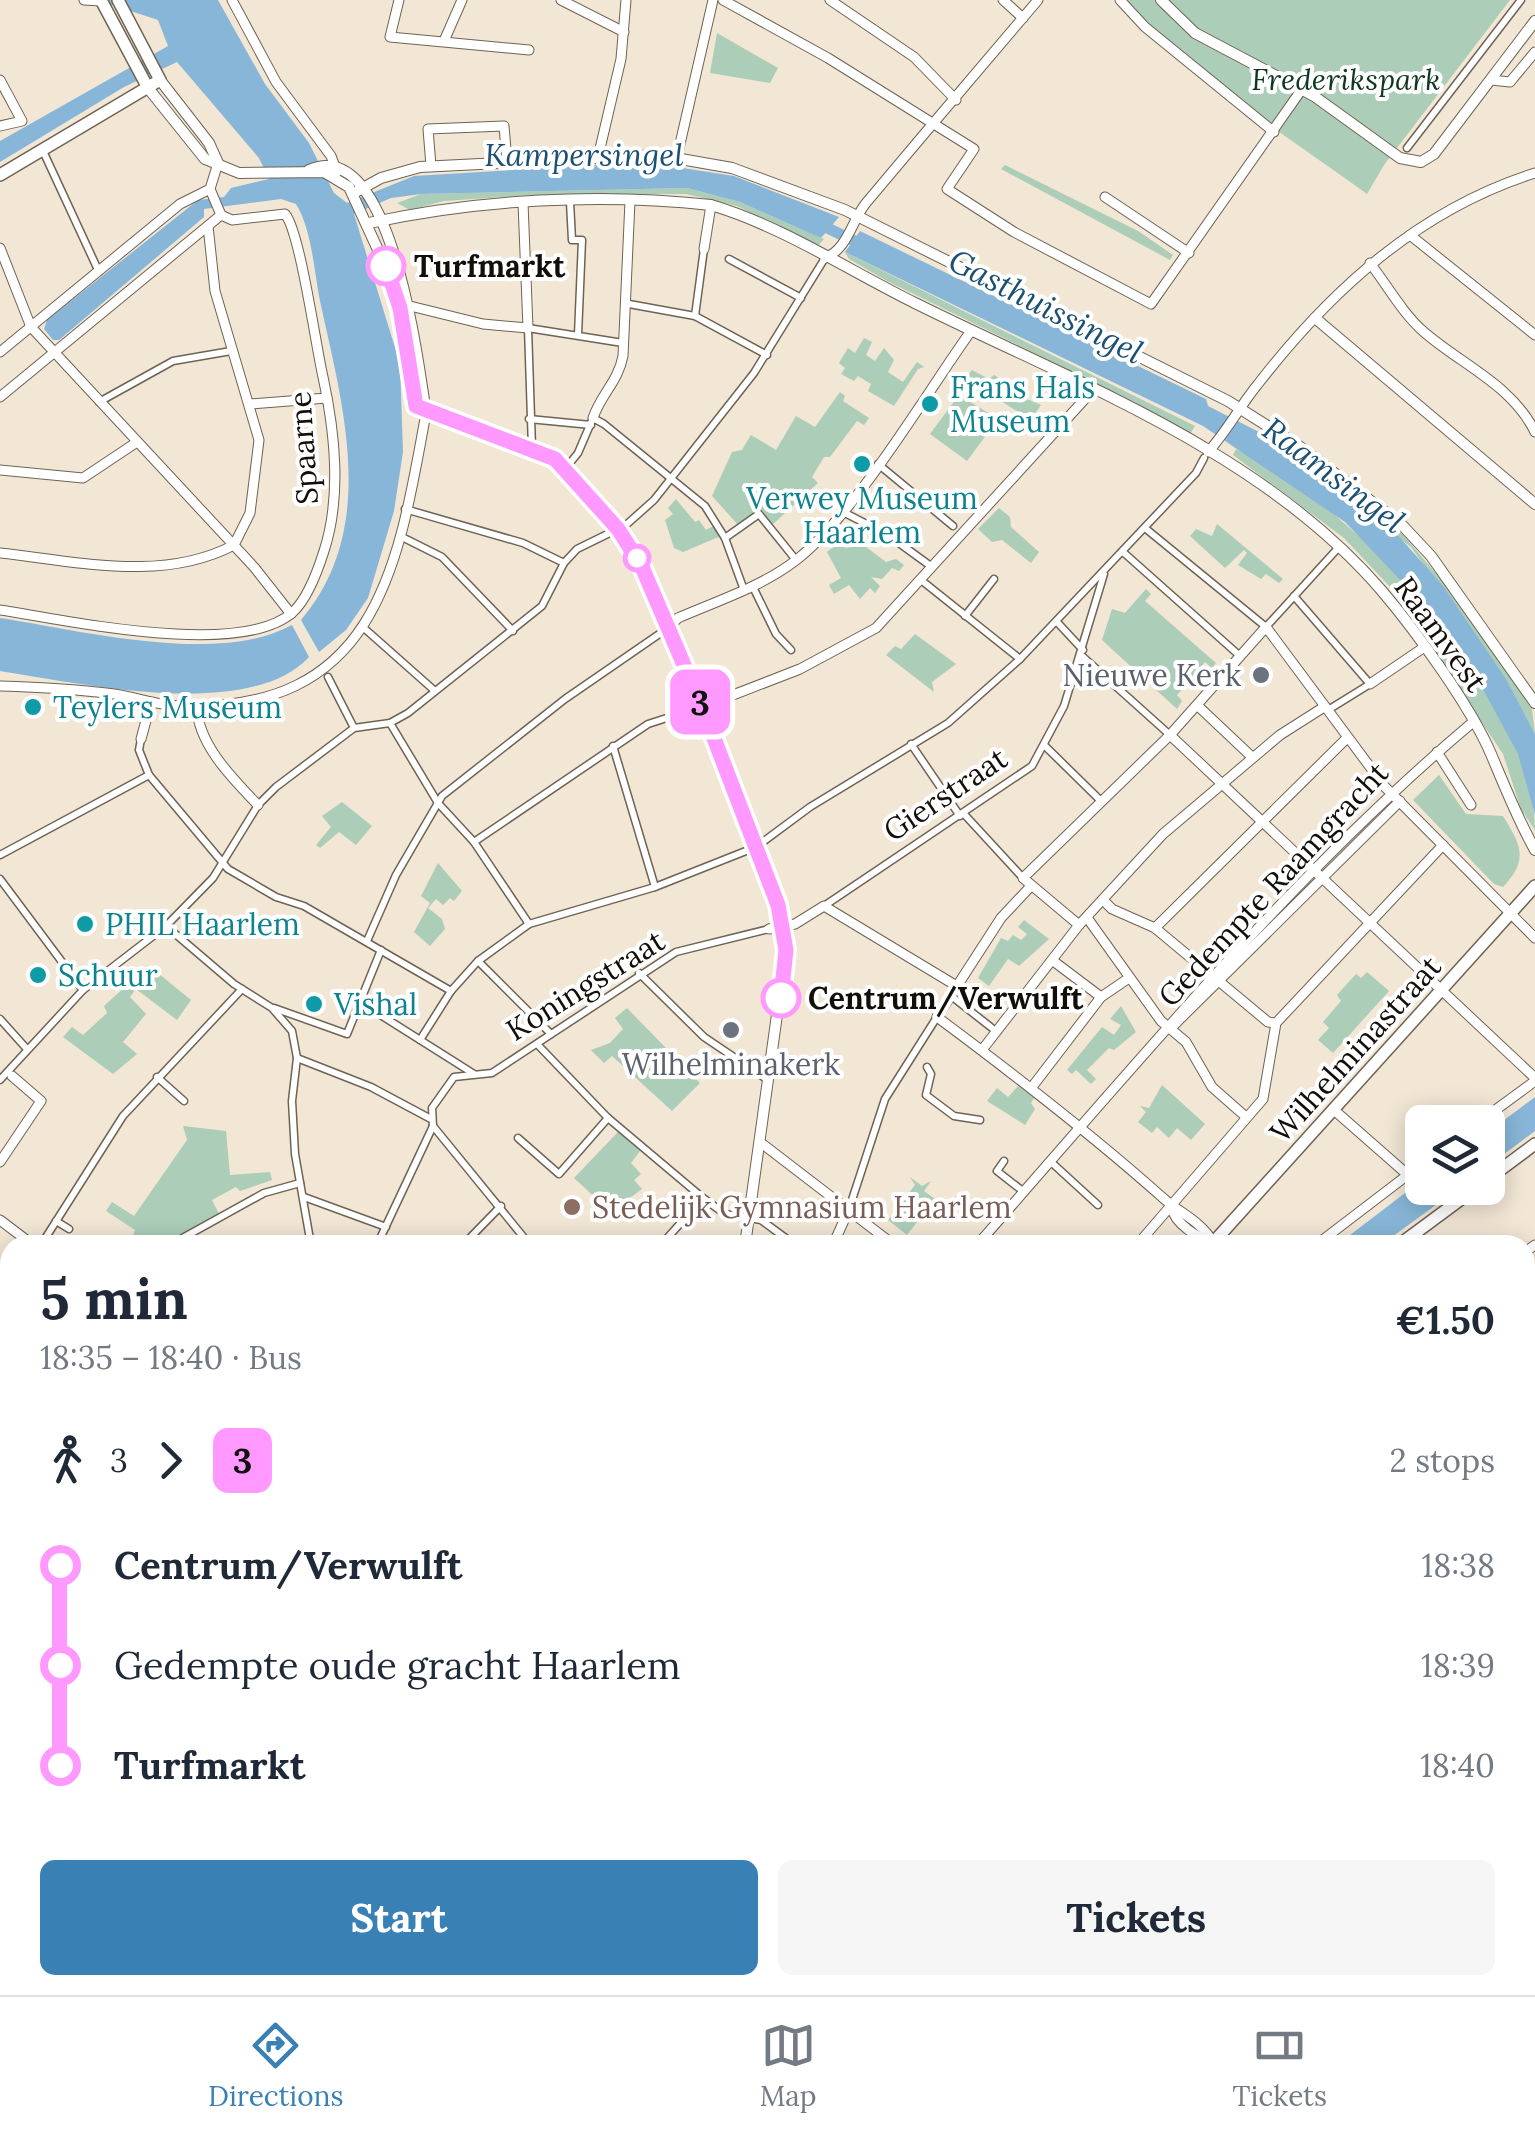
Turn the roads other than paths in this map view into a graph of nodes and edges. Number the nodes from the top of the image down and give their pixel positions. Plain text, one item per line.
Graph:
1 (84, 0) edge
2 (232, 0) edge
3 (399, 0) edge
4 (462, 0) edge
5 (561, 0) edge
6 (626, 0) edge
7 (713, 0) edge
8 (723, 0) edge
9 (830, 0) edge
10 (1003, 0) edge
11 (1038, 0) edge
12 (1120, 0) edge
13 (1162, 0) edge
14 (1521, 0) edge
15 (101, 1) edge
16 (120, 4) edge
17 (1023, 18) junction
18 (1535, 22) edge
19 (624, 32) junction
20 (444, 41) junction
21 (529, 50) dead end
22 (1535, 52) edge
23 (142, 60) junction
24 (0, 80) edge
25 (152, 80) junction
26 (1490, 80) junction
27 (1302, 90) junction
28 (956, 100) junction
29 (936, 122) junction
30 (0, 126) edge
31 (1274, 132) junction
32 (1407, 148) dead end
33 (43, 151) junction
34 (598, 157) junction
35 (677, 157) junction
36 (218, 162) junction
37 (507, 162) junction
38 (431, 166) junction
39 (337, 172) junction
40 (1535, 173) edge
41 (0, 175) edge
42 (1106, 197) dead end
43 (363, 198) junction
44 (630, 201) junction
45 (215, 202) junction
46 (570, 202) junction
47 (523, 203) junction
48 (712, 205) junction
49 (374, 221) junction
50 (854, 221) junction
51 (208, 226) junction
52 (1410, 234) junction
53 (0, 248) edge
54 (704, 250) joint
55 (1189, 253) junction
56 (825, 258) junction
57 (729, 259) dead end
58 (1370, 263) junction
59 (100, 272) junction
60 (800, 298) junction
61 (629, 304) junction
62 (410, 306) junction
63 (696, 316) junction
64 (1315, 318) junction
65 (31, 327) junction
66 (528, 328) junction
67 (971, 331) junction
68 (1534, 333) edge
69 (578, 335) junction
70 (624, 344) junction
71 (0, 352) edge
72 (231, 352) junction
73 (52, 353) junction
74 (767, 355) junction
75 (1094, 389) junction
76 (0, 397) edge
77 (328, 398) junction
78 (98, 402) junction
79 (250, 404) junction
80 (1241, 409) junction
81 (426, 413) junction
82 (530, 419) junction
83 (592, 422) junction
84 (1535, 432) edge
85 (136, 442) junction
86 (532, 449) junction
87 (1206, 455) junction
88 (877, 463) junction
89 (566, 468) junction
90 (0, 470) edge
91 (670, 480) junction
92 (1535, 504) edge
93 (405, 509) junction
94 (842, 511) junction
95 (1145, 528) junction
96 (618, 529) junction
97 (958, 531) junction
98 (398, 536) junction
99 (725, 538) junction
100 (234, 545) junction
101 (1339, 547) junction
102 (1123, 552) junction
103 (0, 553) edge
104 (796, 560) junction
105 (564, 563) junction
106 (932, 567) junction
107 (1104, 573) junction
108 (920, 580) junction
109 (994, 580) dead end
110 (748, 588) junction
111 (1294, 596) junction
112 (0, 610) edge
113 (291, 614) junction
114 (965, 616) junction
115 (1056, 622) junction
116 (669, 627) junction
117 (1266, 628) junction
118 (364, 629) junction
119 (513, 631) junction
120 (1422, 648) junction
121 (791, 650) dead end
122 (1083, 654) junction
123 (1240, 656) junction
124 (1020, 659) junction
125 (328, 677) dead end
126 (1370, 684) junction
127 (0, 686) edge
128 (435, 691) junction
129 (151, 702) junction
130 (1535, 703) edge
131 (197, 706) junction
132 (1198, 706) junction
133 (702, 707) junction
134 (1326, 709) junction
135 (1473, 722) junction
136 (390, 723) junction
137 (354, 728) junction
138 (1170, 735) junction
139 (1346, 738) junction
140 (141, 739) joint
141 (911, 744) junction
142 (612, 746) junction
143 (1046, 748) junction
144 (1437, 752) junction
145 (1252, 757) junction
146 (150, 775) junction
147 (1221, 784) junction
148 (1391, 793) junction
149 (1400, 801) junction
150 (1102, 802) junction
151 (438, 803) junction
152 (258, 805) junction
153 (1471, 805) dead end
154 (962, 815) junction
155 (1261, 822) junction
156 (474, 842) junction
157 (1443, 845) junction
158 (756, 847) junction
159 (1535, 850) edge
160 (0, 854) edge
161 (222, 862) junction
162 (1318, 877) junction
163 (0, 879) edge
164 (1027, 882) junction
165 (1535, 886) edge
166 (654, 887) junction
167 (1104, 900) junction
168 (824, 906) junction
169 (1512, 913) junction
170 (1083, 922) junction
171 (530, 924) junction
172 (1367, 924) junction
173 (166, 926) junction
174 (783, 927) junction
175 (769, 928) joint
176 (1155, 928) junction
177 (1535, 938) edge
178 (367, 941) junction
179 (381, 950) junction
180 (1052, 960) junction
181 (478, 961) junction
182 (639, 973) junction
183 (1129, 978) junction
184 (1215, 980) junction
185 (242, 989) junction
186 (952, 989) junction
187 (83, 990) junction
188 (451, 991) junction
189 (1441, 993) junction
190 (1101, 998) junction
191 (360, 1002) junction
192 (272, 1008) junction
193 (937, 1017) junction
194 (0, 1019) edge
195 (1276, 1023) junction
196 (1171, 1028) junction
197 (997, 1032) junction
198 (551, 1034) junction
199 (420, 1040) junction
200 (537, 1044) junction
201 (27, 1048) junction
202 (982, 1050) junction
203 (297, 1058) junction
204 (927, 1067) dead end
205 (475, 1074) junction
206 (10, 1075) junction
207 (157, 1077) junction
208 (0, 1080) edge
209 (769, 1080) junction
210 (1535, 1080) edge
211 (1032, 1087) junction
212 (184, 1101) dead end
213 (1502, 1105) edge
214 (1334, 1110) junction
215 (1246, 1117) junction
216 (608, 1118) junction
217 (980, 1120) dead end
218 (432, 1122) junction
219 (1084, 1128) junction
220 (518, 1138) dead end
221 (0, 1140) edge
222 (760, 1142) junction
223 (10, 1146) junction
224 (1534, 1148) edge
225 (1004, 1161) dead end
226 (0, 1162) edge
227 (1051, 1162) junction
228 (1505, 1168) edge
229 (1405, 1171) edge
230 (1405, 1176) edge
231 (300, 1182) junction
232 (1024, 1192) junction
233 (304, 1198) junction
234 (703, 1198) junction
235 (1098, 1205) dead end
236 (1453, 1205) edge
237 (501, 1206) junction
238 (1171, 1206) junction
239 (849, 1209) junction
240 (749, 1219) junction
241 (56, 1221) junction
242 (386, 1227) junction
243 (68, 1229) dead end
244 (47, 1235) edge
245 (188, 1235) edge
246 (309, 1235) edge
247 (382, 1235) edge
248 (473, 1235) edge
249 (523, 1235) edge
250 (670, 1235) edge
251 (746, 1235) edge
252 (781, 1235) edge
253 (837, 1235) edge
254 (882, 1235) edge
255 (987, 1235) edge
256 (1146, 1235) edge
257 (1207, 1235) edge
258 (1222, 1235) edge
259 (1329, 1235) edge
260 (1413, 1235) edge

1 - 15 street
2 - 39 street
3 - 20 street
4 - 20 street
5 - 19 street
6 - 19 street
7 - 35 street
8 - 29 street
9 - 28 street
10 - 17 street
11 - 17 street
12 - 31 street
13 - 27 street
14 - 32 street
15 - 23 main road
16 - 23 main road
17 - 28 street
18 - 26 street
19 - 34 street
20 - 21 street
22 - 26 street
23 - 25 main road
24 - 30 street
25 - 33 main road
25 - 36 street
26 - 27 street
27 - 31 street
28 - 29 street
29 - 50 street
29 - 55 street
31 - 55 street
33 - 41 main road
33 - 59 street
34 - 35 street
34 - 37 street
35 - 50 street
36 - 39 street
36 - 45 street
37 - 38 street
37 - 38 street
38 - 43 street
39 - 43 street
40 - 52 street
42 - 55 street
43 - 49 street
44 - 46 street
44 - 48 street
44 - 61 street
45 - 51 street
45 - 59 street
45 - 77 street, Spaarne
46 - 47 street
46 - 69 street
47 - 49 street
47 - 66 street
48 - 54 street
48 - 56 street, Raamvest
49 - 62 street
49 - 81 street
50 - 56 street
50 - 80 street
51 - 72 street
51 - 73 street
52 - 58 street
52 - 68 street
53 - 65 street
54 - 63 street
56 - 60 street
56 - 67 street, Raamvest
57 - 60 street
58 - 64 street
58 - 84 street
59 - 65 street
60 - 74 street
61 - 63 street
61 - 70 street
62 - 66 street
62 - 81 street
63 - 74 street
64 - 80 street
64 - 92 street
65 - 71 street
65 - 73 street
66 - 69 street
66 - 82 street
67 - 75 street, Raamvest
67 - 88 street
69 - 70 street
70 - 83 street
72 - 78 street
72 - 79 street
73 - 76 street
73 - 78 street
74 - 91 street
75 - 87 street, Raamvest
75 - 97 street
77 - 79 street
77 - 113 street, Spaarne
78 - 85 street
79 - 100 street
80 - 87 street
80 - 130 street
81 - 86 street
81 - 93 street
82 - 83 street
82 - 86 street
83 - 89 street
83 - 91 street
85 - 90 street
85 - 100 street
86 - 89 street
87 - 95 street
87 - 101 street, Raamvest
88 - 94 street
88 - 97 street
89 - 96 street
91 - 96 street
91 - 99 street
93 - 98 street
93 - 105 street
94 - 104 street
94 - 106 street
95 - 102 street
95 - 117 street
96 - 105 street
96 - 116 street
97 - 106 street
98 - 118 street
98 - 119 street
99 - 104 street
99 - 110 street
100 - 103 street
100 - 113 street
101 - 111 street
101 - 120 street, Raamvest
102 - 107 street
102 - 123 street
104 - 110 street
105 - 119 street
106 - 108 street
107 - 115 street
107 - 122 street, Gierstraat
108 - 114 street
108 - 133 street
109 - 114 street
110 - 116 street
110 - 121 street
111 - 117 street
111 - 126 street
112 - 113 street
114 - 124 street
115 - 122 street
115 - 124 street
116 - 133 street
116 - 151 street
117 - 123 street
117 - 134 street
118 - 128 street
118 - 131 street
119 - 128 street
120 - 126 street
120 - 135 street, Raamvest
122 - 138 street
122 - 143 street, Gierstraat
123 - 132 street
124 - 141 street
125 - 137 street
126 - 134 street
127 - 129 street
128 - 136 street
129 - 131 street
129 - 140 street
131 - 152 street
132 - 138 street
132 - 145 street
133 - 142 street
133 - 158 street
134 - 139 street
134 - 145 street
135 - 144 street, Gedempte Raamgracht
135 - 159 street, Raamvest
136 - 137 street
136 - 151 street
137 - 152 street
138 - 147 street
138 - 150 street
139 - 148 street
139 - 155 street
140 - 146 street
141 - 154 street
141 - 158 street
142 - 156 street
142 - 166 street
143 - 150 street
143 - 154 street, Gierstraat
144 - 148 street, Gedempte Raamgracht
144 - 153 street
145 - 147 street
146 - 160 street
146 - 161 street
147 - 155 street
147 - 167 street
148 - 149 street
148 - 162 street, Gedempte Raamgracht
149 - 157 street
149 - 162 street, Gedempte Raamgracht
150 - 164 street
151 - 156 street
151 - 178 street
152 - 161 street
154 - 164 street
154 - 168 street, Gierstraat
155 - 162 street
155 - 176 street
156 - 171 street
157 - 169 street
157 - 172 street
158 - 166 street
158 - 174 street
161 - 173 street
161 - 178 street
162 - 172 street
162 - 184 street, Gedempte Raamgracht
163 - 187 street
164 - 170 street
164 - 186 street
165 - 169 main road, Wilhelminastraat
166 - 171 street
167 - 170 street
167 - 176 street
168 - 174 street, Gierstraat
168 - 186 street
169 - 177 street
169 - 189 main road, Wilhelminastraat
170 - 180 street
170 - 183 street
171 - 181 street
172 - 189 street
172 - 195 street
173 - 185 street
173 - 187 street
174 - 175 street, Koningstraat
174 - 209 street
175 - 182 street, Koningstraat
176 - 184 street
178 - 179 street
179 - 188 street
179 - 191 street
180 - 190 street
180 - 197 street
181 - 188 street
181 - 198 street
182 - 198 street, Koningstraat
182 - 209 street
183 - 190 street
183 - 196 street
184 - 195 street
184 - 196 street, Gedempte Raamgracht
185 - 192 street
185 - 207 street
186 - 193 street
186 - 197 street
187 - 201 street
188 - 199 street
189 - 210 street
189 - 214 main road, Wilhelminastraat
190 - 211 street
191 - 192 street
191 - 199 street
192 - 203 street
193 - 202 street
193 - 239 street
194 - 201 street
195 - 215 street
196 - 215 street
196 - 219 street, Gedempte Raamgracht
197 - 202 street
198 - 200 street, Koningstraat
199 - 205 street
200 - 205 street, Koningstraat
200 - 216 street
201 - 206 street
202 - 211 street
203 - 218 street
203 - 231 street
204 - 217 street
205 - 218 street, Koningstraat
206 - 208 street
206 - 223 street
207 - 212 street
207 - 241 street
209 - 222 street
210 - 213 street
211 - 219 street
214 - 229 street
214 - 258 main road, Wilhelminastraat
215 - 238 street
216 - 220 street
216 - 234 street
218 - 237 street
218 - 242 street
219 - 227 street, Gedempte Raamgracht
219 - 238 street
221 - 223 street
222 - 239 street
222 - 240 street
223 - 226 street
224 - 228 main road
225 - 232 street
227 - 232 street, Gedempte Raamgracht
227 - 235 street
230 - 259 street
231 - 233 street
231 - 245 street
232 - 255 street, Gedempte Raamgracht
233 - 242 street
233 - 246 street
234 - 240 street
234 - 250 street
236 - 260 main road
237 - 248 street
237 - 249 street
238 - 256 street
238 - 257 street
239 - 253 street
239 - 254 street
240 - 251 street
240 - 252 street
241 - 243 street
241 - 244 street
242 - 247 street

